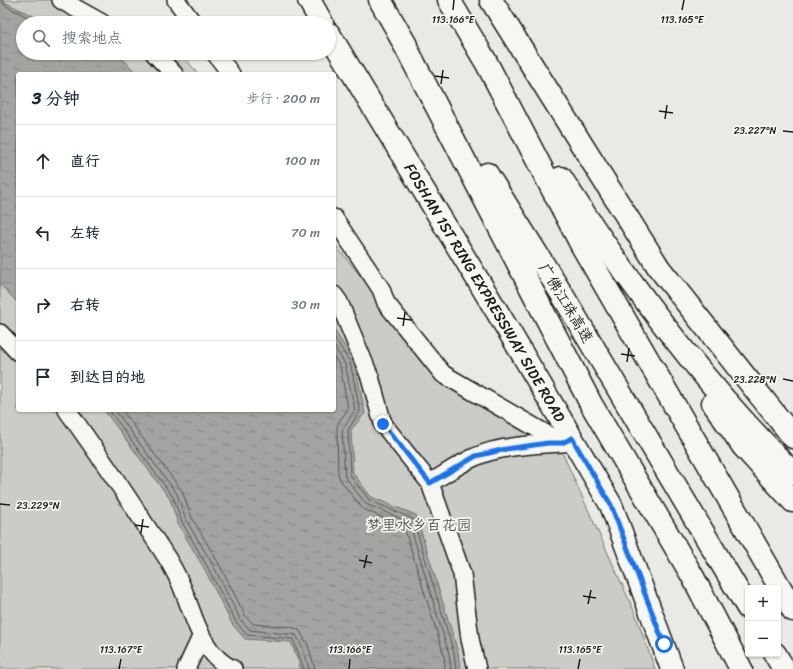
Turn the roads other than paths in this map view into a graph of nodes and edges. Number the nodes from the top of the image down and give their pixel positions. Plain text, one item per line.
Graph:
1 (61, 0) edge
2 (176, 0) edge
3 (309, 0) edge
4 (380, 0) edge
5 (449, 0) edge
6 (491, 0) edge
7 (90, 16) edge
8 (188, 16) edge
9 (318, 16) edge
10 (399, 34) junction
11 (336, 46) edge
12 (161, 60) edge
13 (220, 60) edge
14 (486, 62) junction
15 (172, 72) edge
16 (229, 72) edge
17 (336, 221) edge
18 (336, 298) edge
19 (0, 333) edge
20 (679, 347) junction
21 (16, 350) edge
22 (68, 412) edge
23 (793, 437) edge
24 (567, 441) junction
25 (793, 473) edge
26 (430, 483) junction
27 (793, 501) edge
28 (745, 603) edge
29 (793, 610) edge
30 (717, 621) junction
31 (201, 637) junction
32 (777, 657) edge
33 (186, 669) edge
34 (233, 669) edge
35 (477, 669) edge
36 (672, 669) edge
37 (732, 669) edge
38 (741, 669) edge
39 (784, 669) edge

1 - 7 street
2 - 8 street
3 - 9 main road
4 - 10 main road, 广佛江珠高速
5 - 14 main road
6 - 23 main road
10 - 28 main road, 广佛江珠高速
10 - 30 main road
11 - 24 main road, FOSHAN 1ST RING EXPRESSWAY SIDE ROAD
12 - 15 street
13 - 16 street
14 - 20 main road
14 - 29 main road
17 - 24 street
18 - 26 street
19 - 21 street
20 - 25 main road
20 - 27 main road
22 - 31 street
24 - 26 street
24 - 36 main road, FOSHAN 1ST RING EXPRESSWAY SIDE ROAD
26 - 35 street
30 - 37 main road
30 - 38 main road
31 - 33 street
31 - 34 street
32 - 39 main road

